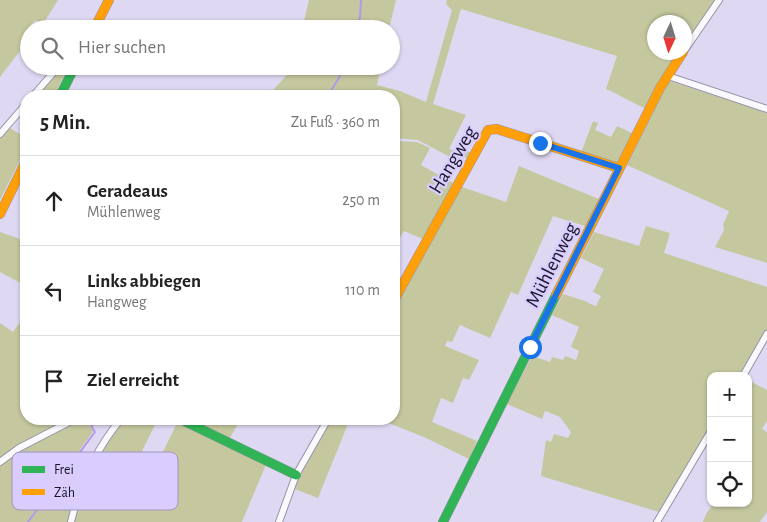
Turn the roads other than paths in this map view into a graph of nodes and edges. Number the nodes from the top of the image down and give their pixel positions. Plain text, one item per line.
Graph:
1 (109, 0) edge
2 (718, 0) edge
3 (99, 20) edge
4 (692, 40) edge
5 (679, 60) edge
6 (51, 75) edge
7 (70, 75) edge
8 (668, 76) junction
9 (38, 90) edge
10 (63, 90) edge
11 (767, 109) edge
12 (20, 111) edge
13 (0, 134) edge
14 (619, 168) junction
15 (20, 173) edge
16 (0, 214) edge
17 (400, 289) edge
18 (767, 334) edge
19 (745, 372) edge
20 (63, 425) edge
21 (116, 425) edge
22 (193, 425) edge
23 (325, 425) edge
24 (707, 438) edge
25 (14, 452) edge
26 (99, 452) edge
27 (12, 453) edge
28 (0, 462) edge
29 (296, 475) junction
30 (278, 522) edge
31 (443, 522) edge
32 (657, 522) edge

1 - 3 street
2 - 4 street, Mühlenweg
5 - 8 street, Mühlenweg
6 - 9 street
7 - 10 street
8 - 11 street
8 - 14 street, Mühlenweg
12 - 13 street
14 - 17 street, Hangweg
14 - 31 street, Mühlenweg
15 - 16 street
18 - 19 street
20 - 25 street
21 - 26 street
22 - 29 street
23 - 29 street
24 - 32 street
27 - 28 street
29 - 30 street

